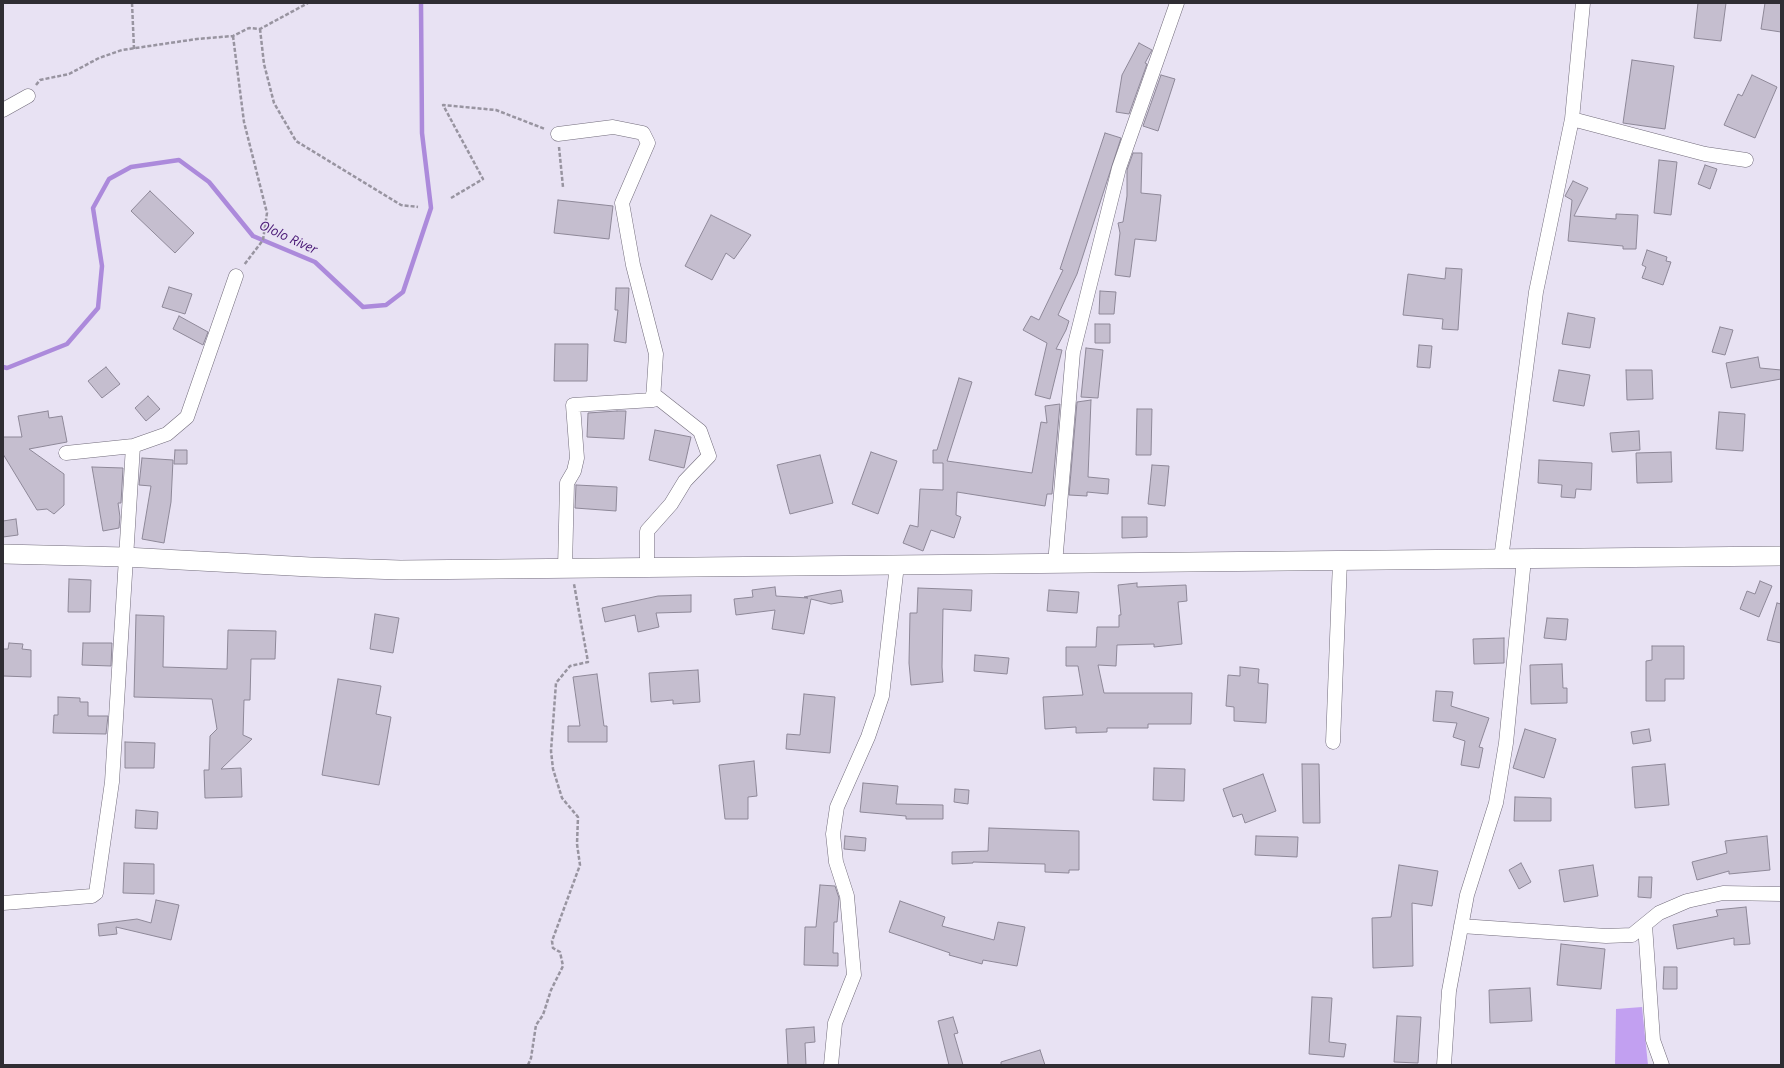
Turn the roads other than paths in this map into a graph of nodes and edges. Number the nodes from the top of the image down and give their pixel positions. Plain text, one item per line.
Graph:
1 (1177, 3) edge
2 (1583, 3) edge
3 (28, 96) road end
4 (3, 110) edge
5 (1572, 119) junction
6 (558, 134) road end
7 (1746, 160) dead end
8 (236, 276) road end
9 (653, 394) junction
10 (133, 446) junction
11 (66, 454) dead end
12 (3, 554) edge
13 (1781, 556) edge
14 (125, 557) junction
15 (1501, 559) junction
16 (1524, 559) junction
17 (1340, 561) junction
18 (1055, 564) junction
19 (897, 565) junction
20 (647, 567) junction
21 (568, 568) junction
22 (1333, 742) dead end
23 (1781, 894) edge
24 (3, 903) edge
25 (1645, 925) junction
26 (1461, 926) junction
27 (831, 1065) edge
28 (1444, 1065) edge
29 (1662, 1065) edge

1 - 18 street
2 - 5 street
3 - 4 street
5 - 7 street
5 - 15 street
6 - 9 street
8 - 10 street
9 - 20 street
9 - 21 street
10 - 11 street
10 - 14 street
12 - 14 main road
13 - 16 main road
14 - 21 main road
14 - 24 street
15 - 16 main road
15 - 17 main road
16 - 26 street
17 - 18 main road
17 - 22 street
18 - 19 main road
19 - 20 main road
19 - 27 street
20 - 21 main road
23 - 25 street
25 - 26 street
25 - 29 street
26 - 28 street

